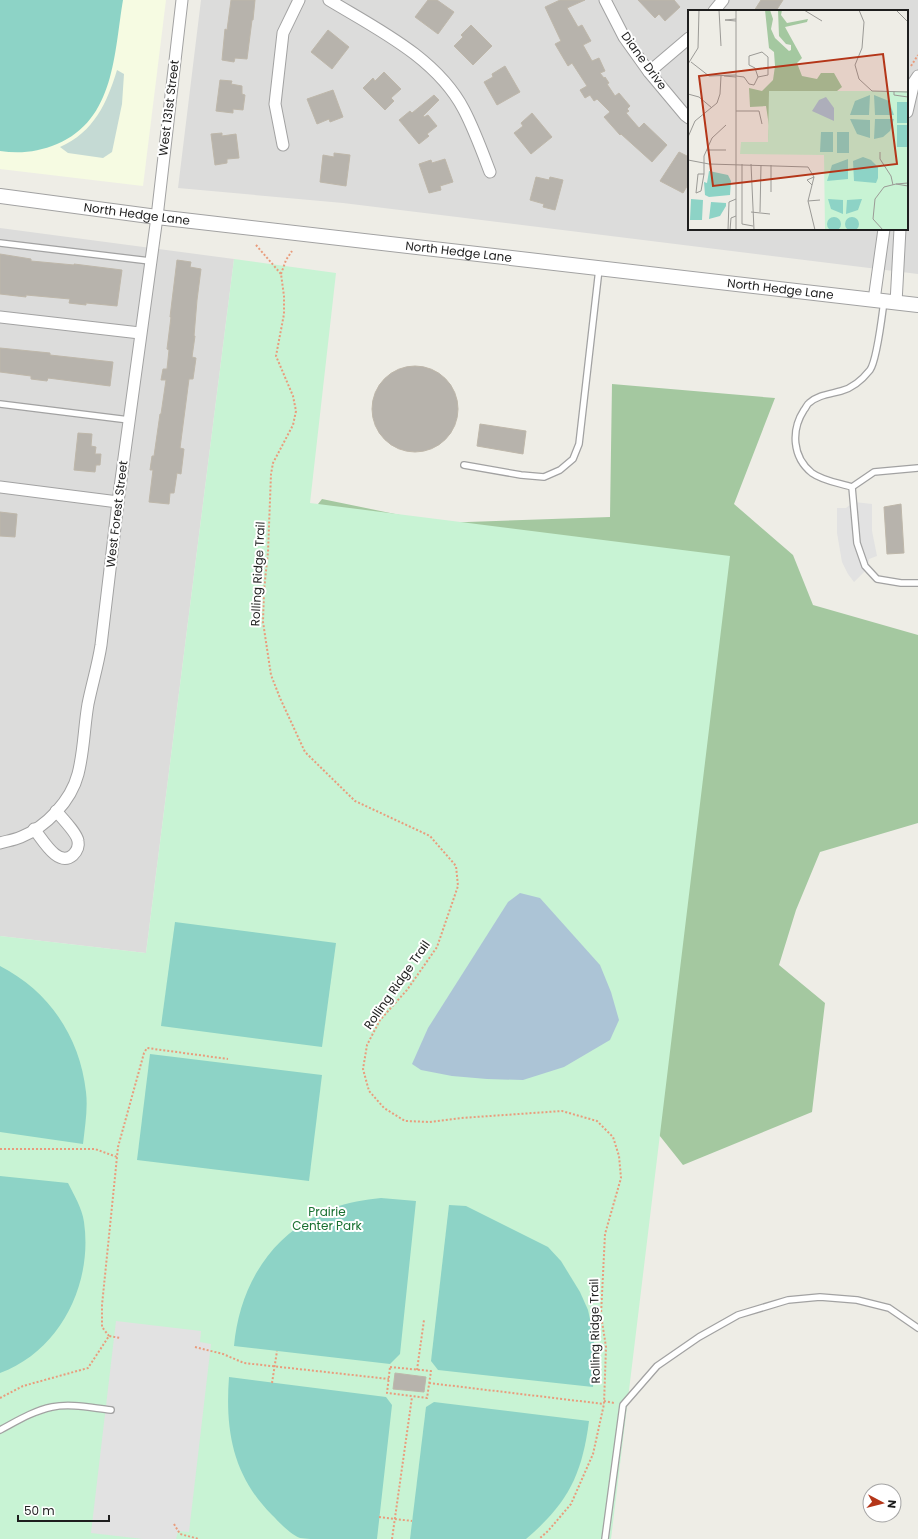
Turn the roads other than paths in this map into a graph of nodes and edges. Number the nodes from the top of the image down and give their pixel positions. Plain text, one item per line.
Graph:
1 (182, 0) edge
2 (299, 0) edge
3 (329, 0) edge
4 (605, 0) edge
5 (723, 0) edge
6 (715, 10) edge
7 (688, 39) edge
8 (649, 72) junction
9 (914, 72) edge
10 (908, 108) edge
11 (688, 117) edge
12 (283, 146) dead end
13 (490, 172) dead end
14 (0, 196) edge
15 (157, 217) junction
16 (884, 230) edge
17 (900, 230) edge
18 (0, 243) edge
19 (150, 261) junction
20 (599, 269) junction
21 (885, 301) junction
22 (918, 305) edge
23 (0, 317) edge
24 (140, 333) junction
25 (0, 404) edge
26 (129, 420) junction
27 (464, 465) dead end
28 (918, 468) edge
29 (0, 487) edge
30 (852, 487) junction
31 (118, 502) junction
32 (918, 583) edge
33 (58, 808) junction
34 (34, 829) junction
35 (0, 843) edge
36 (918, 1328) edge
37 (111, 1410) dead end
38 (0, 1430) edge
39 (605, 1539) edge

1 - 15 street, West 131st Street
2 - 12 street
3 - 13 street
4 - 8 street, Diane Drive
5 - 6 street
7 - 8 street
8 - 11 street, Diane Drive
9 - 10 street
14 - 15 street, North Hedge Lane
15 - 19 street, West Forest Street
15 - 20 street, North Hedge Lane
16 - 21 street
17 - 21 street
18 - 19 lane
19 - 24 street, West Forest Street
20 - 21 street, North Hedge Lane
20 - 27 lane
21 - 22 street, North Hedge Lane
21 - 30 lane
23 - 24 street
24 - 26 street, West Forest Street
25 - 26 lane
26 - 31 street, West Forest Street
28 - 30 lane
29 - 31 street
30 - 32 lane
31 - 33 street, West Forest Street
33 - 34 street, West Forest Street
33 - 34 street
34 - 35 street, West Forest Street
36 - 39 lane
37 - 38 lane

